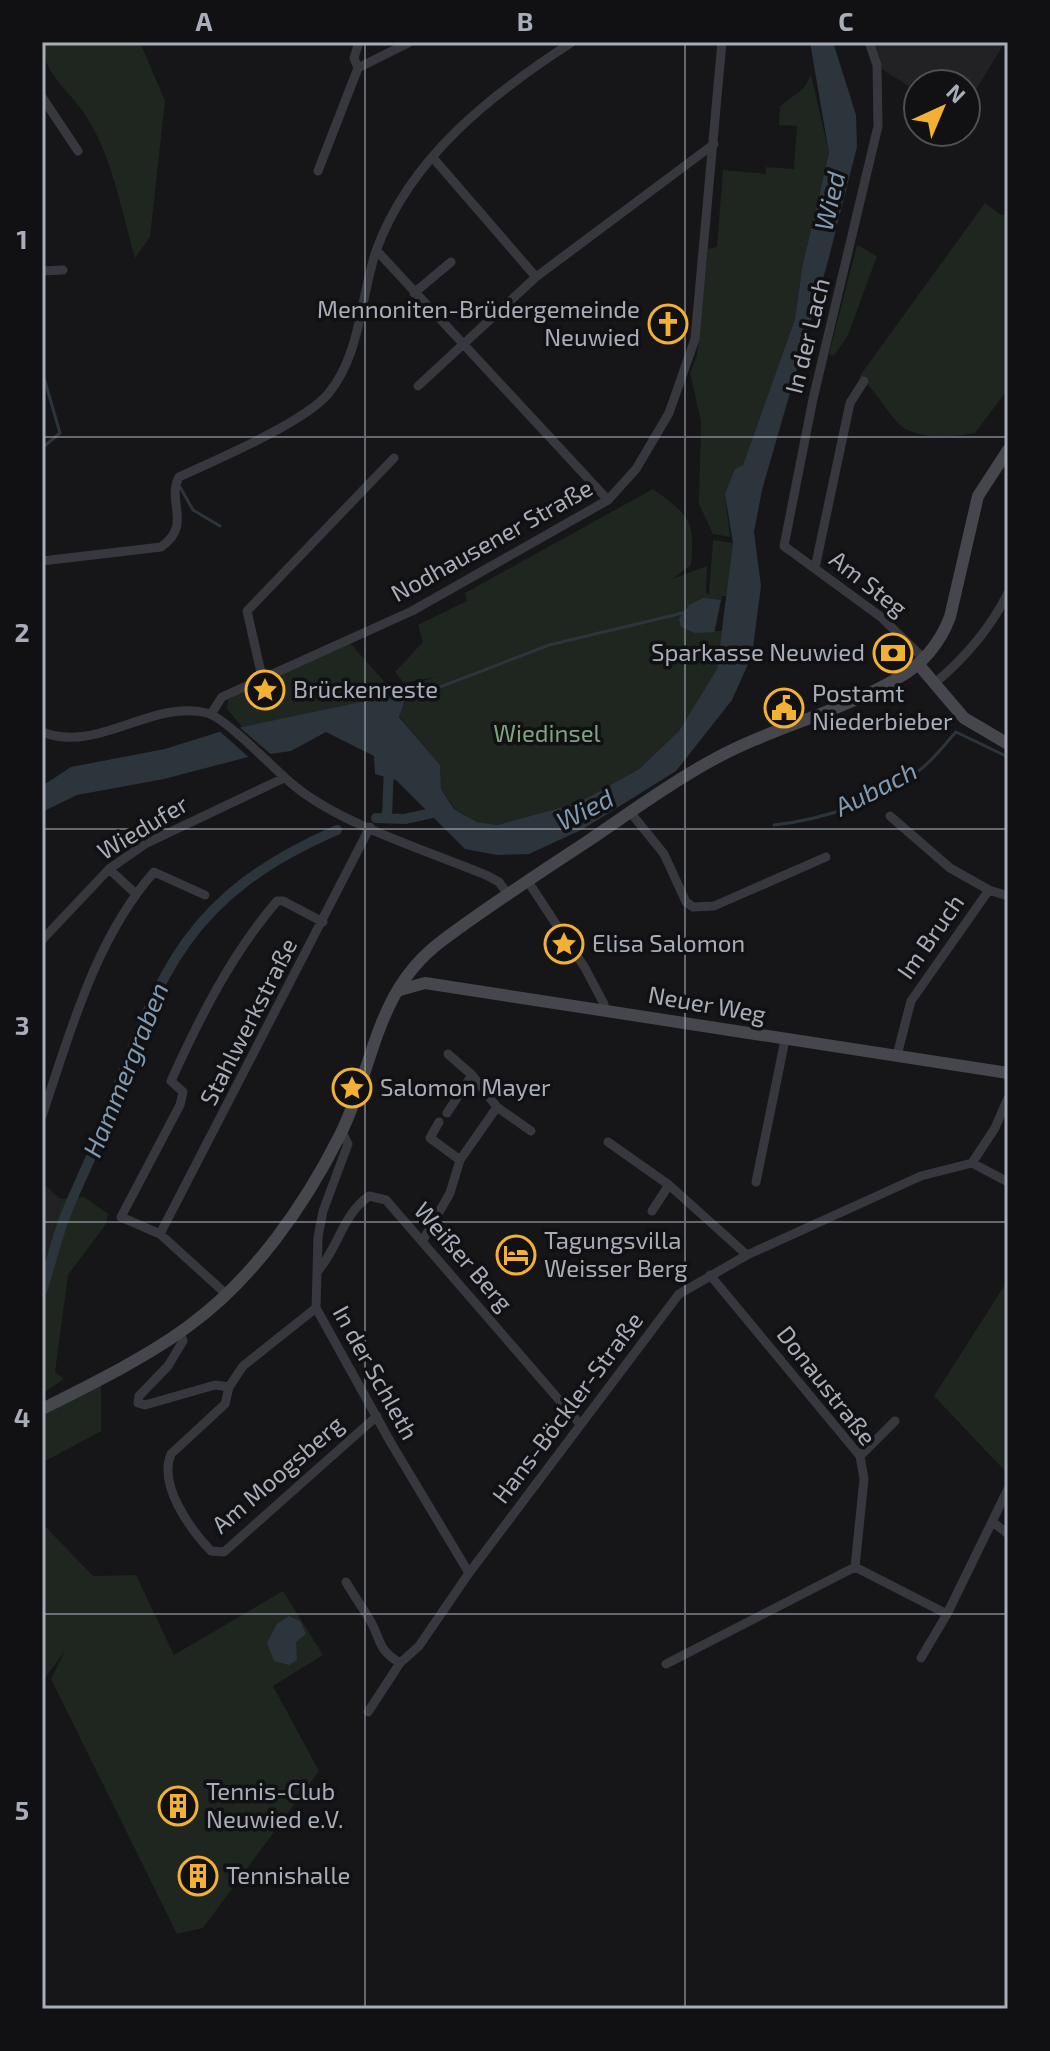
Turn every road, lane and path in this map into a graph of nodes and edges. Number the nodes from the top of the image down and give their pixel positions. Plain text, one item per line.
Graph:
1 (359, 42) edge
2 (410, 42) edge
3 (572, 42) edge
4 (722, 42) edge
5 (869, 42) edge
6 (358, 68) junction
7 (42, 97) edge
8 (714, 144) junction
9 (78, 151) dead end
10 (434, 159) junction
11 (318, 171) dead end
12 (377, 251) junction
13 (451, 262) dead end
14 (63, 270) dead end
15 (42, 271) edge
16 (536, 277) junction
17 (414, 293) junction
18 (464, 345) junction
19 (864, 381) dead end
20 (418, 386) dead end
21 (1008, 450) edge
22 (394, 458) dead end
23 (608, 500) junction
24 (784, 546) joint
25 (42, 561) edge
26 (815, 568) junction
27 (1008, 593) edge
28 (921, 662) junction
29 (262, 677) junction
30 (935, 683) junction
31 (211, 714) junction
32 (42, 732) edge
33 (1008, 744) edge
34 (284, 778) junction
35 (630, 812) junction
36 (890, 816) dead end
37 (370, 827) junction
38 (826, 857) dead end
39 (109, 869) junction
40 (527, 880) junction
41 (989, 890) junction
42 (507, 893) junction
43 (136, 894) junction
44 (205, 895) dead end
45 (1008, 896) edge
46 (323, 922) junction
47 (42, 940) edge
48 (400, 990) junction
49 (604, 1010) junction
50 (785, 1040) junction
51 (448, 1054) dead end
52 (897, 1055) junction
53 (1008, 1073) edge
54 (472, 1075) junction
55 (1008, 1098) edge
56 (497, 1107) junction
57 (447, 1113) dead end
58 (42, 1116) edge
59 (439, 1122) dead end
60 (531, 1131) dead end
61 (342, 1132) junction
62 (430, 1138) junction
63 (608, 1142) dead end
64 (421, 1150) dead end
65 (460, 1160) junction
66 (972, 1163) junction
67 (756, 1182) dead end
68 (1008, 1182) edge
69 (669, 1185) junction
70 (652, 1211) dead end
71 (160, 1234) junction
72 (423, 1240) junction
73 (747, 1255) junction
74 (317, 1272) junction
75 (710, 1275) junction
76 (225, 1293) junction
77 (316, 1308) junction
78 (180, 1332) junction
79 (229, 1387) junction
80 (42, 1409) edge
81 (377, 1416) junction
82 (895, 1421) dead end
83 (580, 1424) junction
84 (860, 1456) junction
85 (1008, 1489) edge
86 (994, 1523) junction
87 (1008, 1534) edge
88 (855, 1567) junction
89 (469, 1573) junction
90 (346, 1582) dead end
91 (947, 1614) junction
92 (921, 1658) dead end
93 (400, 1663) junction
94 (666, 1664) dead end
95 (368, 1712) dead end

1 - 6 street
2 - 6 street
3 - 10 street
4 - 8 street, Nodhausener Straße
5 - 24 street, In der Lach
6 - 11 street
7 - 9 street
8 - 16 street
8 - 23 street, Nodhausener Straße
10 - 12 street
10 - 16 street
12 - 17 street
12 - 25 street
13 - 17 street
14 - 15 street
16 - 18 street
17 - 18 street
18 - 20 street
18 - 23 street
19 - 26 street
21 - 28 main road
22 - 29 street
23 - 29 street, Nodhausener Straße
24 - 26 street, Am Steg
26 - 28 street, Am Steg
27 - 30 street
28 - 30 main road
28 - 35 main road
29 - 31 street, Nodhausener Straße
30 - 33 main road
31 - 32 street
31 - 34 street
34 - 37 street
34 - 39 street, Wiedufer
35 - 38 street
35 - 40 main road
36 - 41 street, Im Bruch
37 - 42 street
37 - 46 street, Stahlwerkstraße
39 - 43 street
39 - 47 street, Wiedufer
40 - 42 main road
40 - 49 street
41 - 45 street, Im Bruch
41 - 52 street, Im Bruch
42 - 48 main road
43 - 44 street
43 - 58 street
46 - 71 street, Stahlwerkstraße
46 - 71 street
48 - 49 main road, Neuer Weg
48 - 61 main road
49 - 50 main road, Neuer Weg
50 - 52 main road, Neuer Weg
50 - 67 street
51 - 54 street
52 - 53 main road, Neuer Weg
54 - 56 street
54 - 57 street
55 - 66 street
56 - 60 street
56 - 65 street
59 - 62 street
61 - 74 street, In der Schleth
61 - 76 main road
62 - 64 street
62 - 65 street
63 - 69 street
65 - 72 street
66 - 68 street
66 - 73 street, Hans-Böckler-Straße
69 - 70 street
69 - 73 street
71 - 76 street
72 - 74 street, Weißer Berg
72 - 83 street, Weißer Berg
73 - 75 street, Hans-Böckler-Straße
74 - 77 street, In der Schleth
75 - 83 street, Hans-Böckler-Straße
75 - 84 street, Donaustraße
76 - 78 main road
77 - 79 street, Am Moogsberg
77 - 81 street, In der Schleth
78 - 79 street
78 - 80 main road
79 - 81 street, Am Moogsberg
81 - 89 street, In der Schleth
82 - 84 street
83 - 89 street, Hans-Böckler-Straße
84 - 88 street, Donaustraße
85 - 86 street
86 - 87 street
86 - 91 street
88 - 91 street
88 - 94 street
89 - 93 street, Hans-Böckler-Straße
90 - 93 street
91 - 92 street
93 - 95 street, Hans-Böckler-Straße

